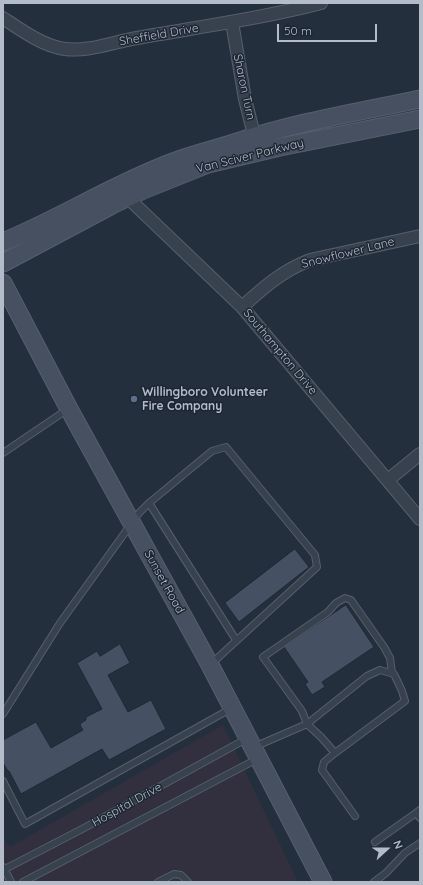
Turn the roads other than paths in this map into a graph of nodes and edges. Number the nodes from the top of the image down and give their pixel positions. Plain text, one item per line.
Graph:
1 (321, 3) edge
2 (3, 18) edge
3 (232, 22) junction
4 (420, 99) edge
5 (420, 119) edge
6 (256, 143) junction
7 (127, 197) junction
8 (420, 236) edge
9 (3, 242) edge
10 (3, 263) edge
11 (3, 283) edge
12 (242, 307) junction
13 (69, 409) junction
14 (3, 453) edge
15 (420, 454) edge
16 (388, 480) junction
17 (149, 503) junction
18 (420, 519) edge
19 (132, 524) junction
20 (236, 640) junction
21 (210, 665) junction
22 (392, 674) junction
23 (232, 708) junction
24 (3, 714) edge
25 (307, 724) junction
26 (253, 748) junction
27 (335, 753) junction
28 (3, 782) edge
29 (419, 814) edge
30 (355, 816) dead end
31 (375, 842) dead end
32 (420, 843) edge
33 (4, 868) edge
34 (11, 882) edge
35 (23, 882) edge
36 (158, 882) edge
37 (188, 882) edge
38 (323, 882) edge
39 (374, 882) edge

1 - 3 street, Sheffield Drive
2 - 3 street, Sheffield Drive
3 - 6 street, Sharon Turn
4 - 6 street, Van Sciver Parkway
5 - 6 street, Van Sciver Parkway
6 - 7 street, Van Sciver Parkway
6 - 9 street, Van Sciver Parkway
7 - 10 street, Van Sciver Parkway
7 - 12 street, Southampton Drive
8 - 12 street, Snowflower Lane
11 - 13 street, Sunset Road
12 - 16 street, Southampton Drive
13 - 14 lane
13 - 19 street, Sunset Road
15 - 16 street
16 - 18 street, Southampton Drive
17 - 19 lane
17 - 20 lane
17 - 20 lane
19 - 21 street, Sunset Road
19 - 24 lane
20 - 21 lane
21 - 23 street, Sunset Road
22 - 25 lane
22 - 25 lane
22 - 27 lane
23 - 26 street, Sunset Road
23 - 28 lane
25 - 26 lane
25 - 27 lane
26 - 33 lane, Hospital Drive
26 - 35 lane, Hospital Drive
26 - 38 street, Sunset Road
27 - 30 lane
29 - 31 lane
32 - 39 lane
33 - 34 lane, Hospital Drive
36 - 37 lane

